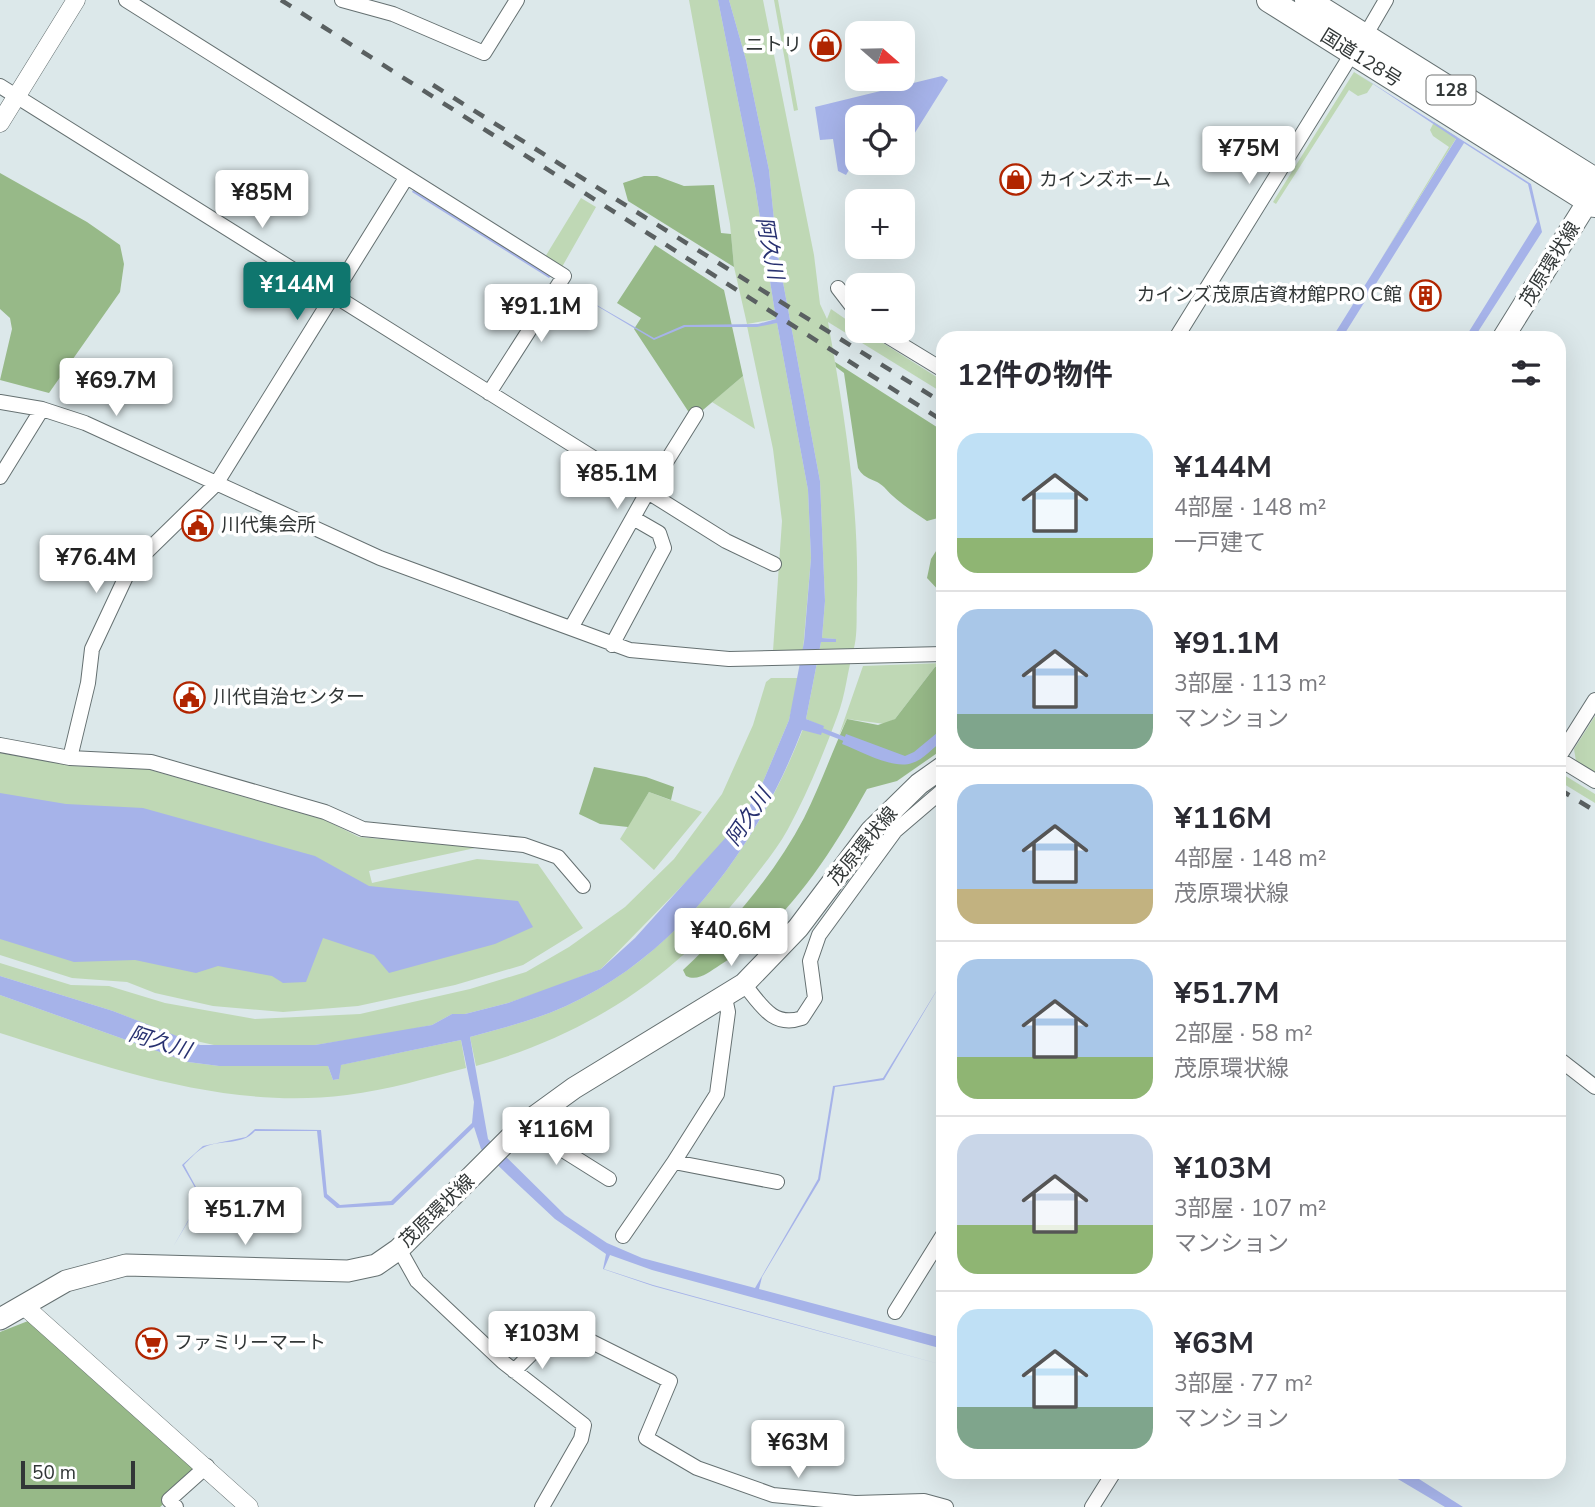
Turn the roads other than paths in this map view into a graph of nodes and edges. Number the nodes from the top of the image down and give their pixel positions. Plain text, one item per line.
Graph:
1 (76, 0) edge
2 (126, 0) edge
3 (342, 0) edge
4 (517, 0) edge
5 (1269, 0) edge
6 (1307, 0) edge
7 (1386, 0) edge
8 (1359, 44) junction
9 (0, 86) edge
10 (17, 96) junction
11 (0, 123) edge
12 (406, 178) junction
13 (1593, 194) edge
14 (838, 288) dead end
15 (334, 295) junction
16 (845, 297) edge
17 (1523, 308) junction
18 (1180, 331) edge
19 (1495, 331) edge
20 (1508, 331) edge
21 (1515, 331) edge
22 (899, 343) edge
23 (936, 366) edge
24 (489, 393) junction
25 (0, 401) edge
26 (42, 410) junction
27 (696, 414) dead end
28 (0, 477) edge
29 (216, 484) junction
30 (648, 491) junction
31 (633, 518) junction
32 (774, 564) dead end
33 (571, 628) junction
34 (612, 645) junction
35 (936, 654) edge
36 (1595, 700) edge
37 (0, 745) edge
38 (1566, 747) edge
39 (70, 758) junction
40 (1566, 762) edge
41 (936, 772) edge
42 (1595, 781) edge
43 (936, 796) edge
44 (583, 886) dead end
45 (744, 984) junction
46 (725, 998) junction
47 (1566, 1064) edge
48 (1595, 1087) edge
49 (523, 1125) junction
50 (674, 1162) junction
51 (609, 1179) dead end
52 (777, 1182) dead end
53 (623, 1236) dead end
54 (936, 1246) edge
55 (399, 1249) junction
56 (23, 1305) junction
57 (895, 1312) dead end
58 (0, 1319) edge
59 (514, 1371) junction
60 (207, 1466) junction
61 (1110, 1479) edge
62 (168, 1505) edge
63 (249, 1507) edge
64 (542, 1507) edge
65 (946, 1507) edge
66 (1092, 1507) edge

1 - 10 street
2 - 12 street
3 - 4 street
5 - 8 highway, 国道128号 / 128
6 - 8 highway, 国道128号 / 128
7 - 8 street
8 - 13 highway, 国道128号 / 128
8 - 18 street
9 - 10 street
10 - 11 street
10 - 15 street
12 - 15 street
12 - 24 street
13 - 17 main road, 茂原環状線
14 - 16 street
15 - 24 street
15 - 29 street
17 - 19 main road
17 - 20 main road, 茂原環状線
17 - 21 main road
22 - 23 street
24 - 30 street
25 - 26 street
26 - 28 street
26 - 29 street
27 - 30 street
29 - 33 street
29 - 39 street
30 - 31 street
30 - 32 street
31 - 33 street
31 - 34 street
33 - 34 street
34 - 35 street
36 - 38 street
37 - 39 street
39 - 44 street
40 - 42 street
41 - 45 main road, 茂原環状線
43 - 45 street
45 - 46 main road, 茂原環状線
46 - 49 main road, 茂原環状線
46 - 50 street
47 - 48 street
49 - 51 street
49 - 55 main road, 茂原環状線
50 - 52 street
50 - 53 street
54 - 57 street
55 - 56 main road, 茂原環状線
55 - 59 street
56 - 58 main road, 茂原環状線
56 - 60 street
59 - 64 street
59 - 65 street
60 - 62 street
60 - 63 street
61 - 66 street

